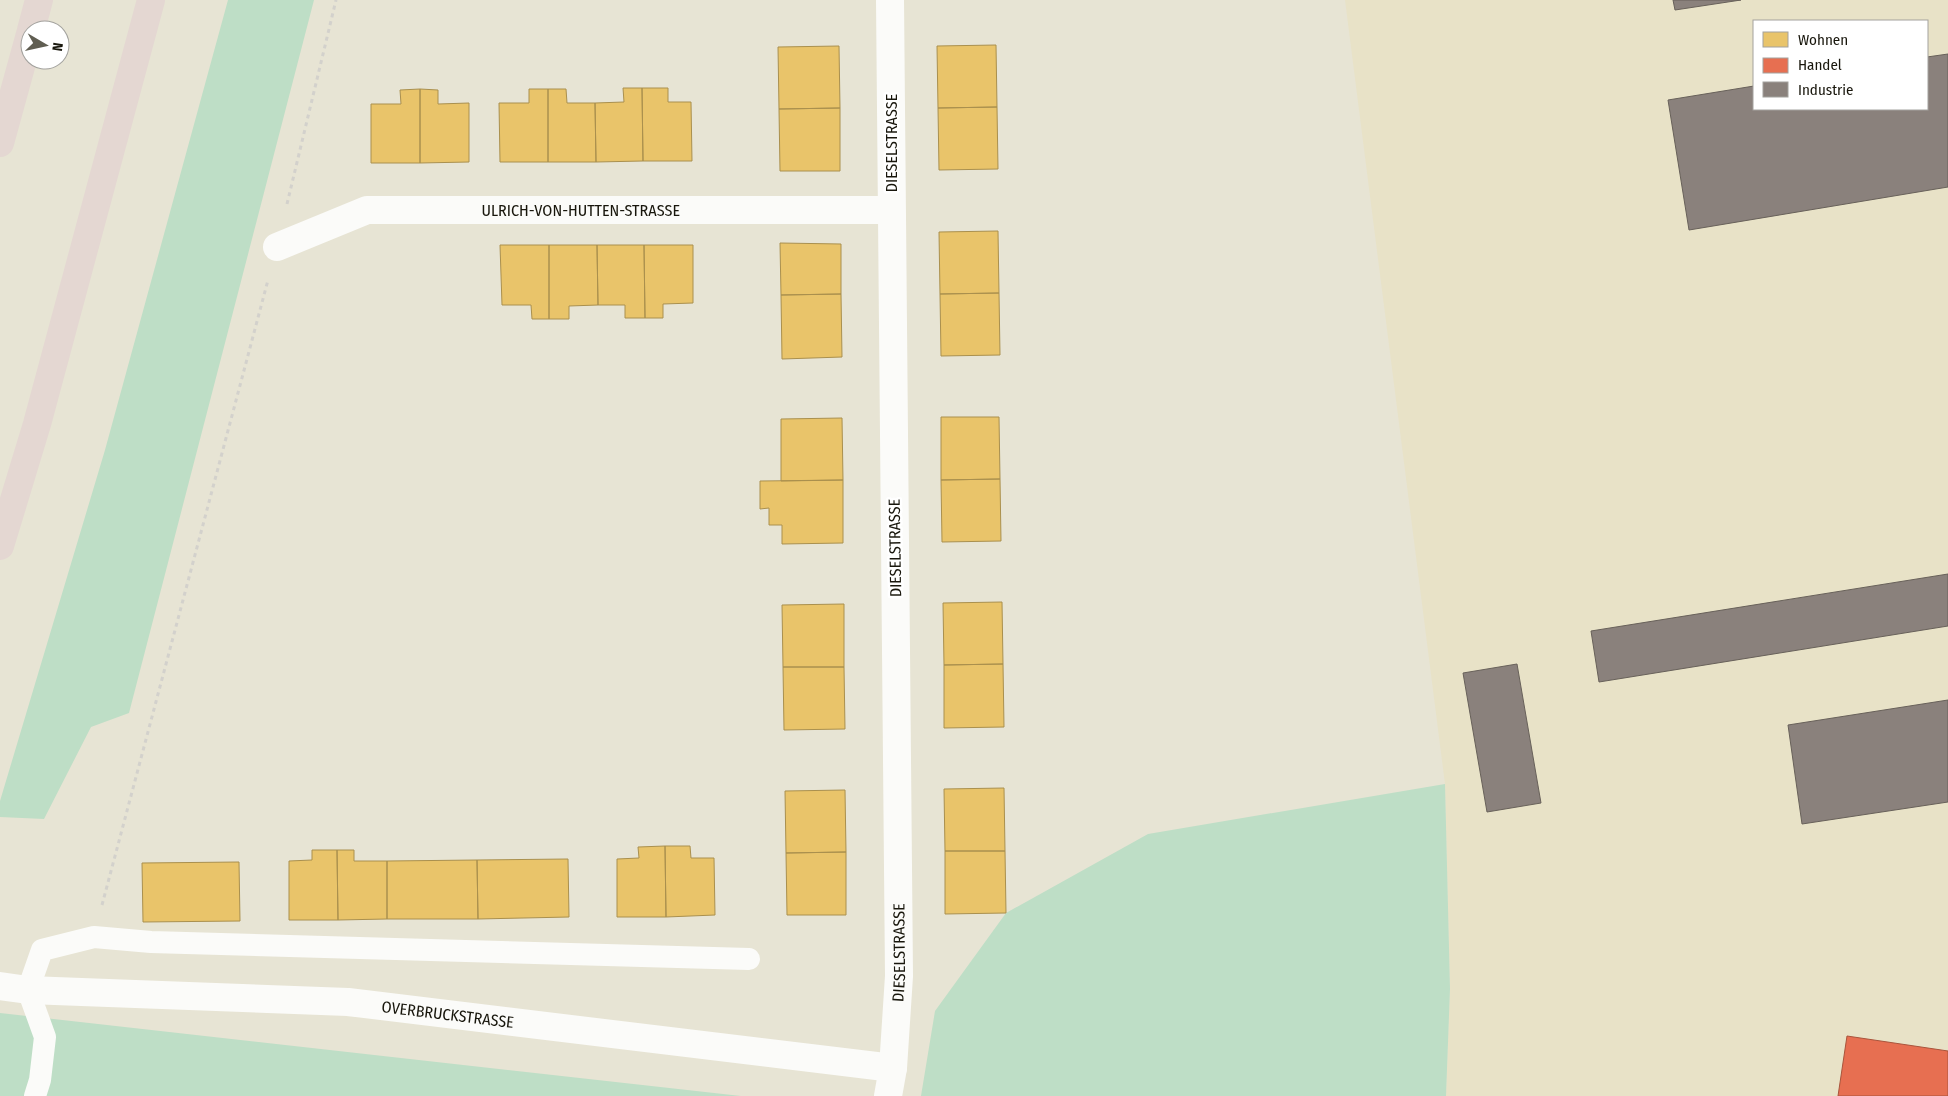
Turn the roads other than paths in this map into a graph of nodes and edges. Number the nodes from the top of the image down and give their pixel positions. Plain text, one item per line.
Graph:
1 (38, 0) edge
2 (151, 0) edge
3 (890, 0) edge
4 (33, 20) edge
5 (20, 70) edge
6 (0, 143) edge
7 (891, 210) junction
8 (277, 248) road end
9 (0, 546) edge
10 (749, 959) dead end
11 (0, 986) edge
12 (28, 990) junction
13 (893, 1068) junction
14 (35, 1096) edge
15 (888, 1096) edge

1 - 4 highway
2 - 9 highway
3 - 7 street, DIESELSTRASSE
5 - 6 highway
7 - 8 street, ULRICH-VON-HUTTEN-STRASSE
7 - 13 street, DIESELSTRASSE
10 - 12 lane
11 - 12 street, OVERBRUCKSTRASSE
12 - 13 street, OVERBRUCKSTRASSE
12 - 14 lane
13 - 15 street, DIESELSTRASSE

